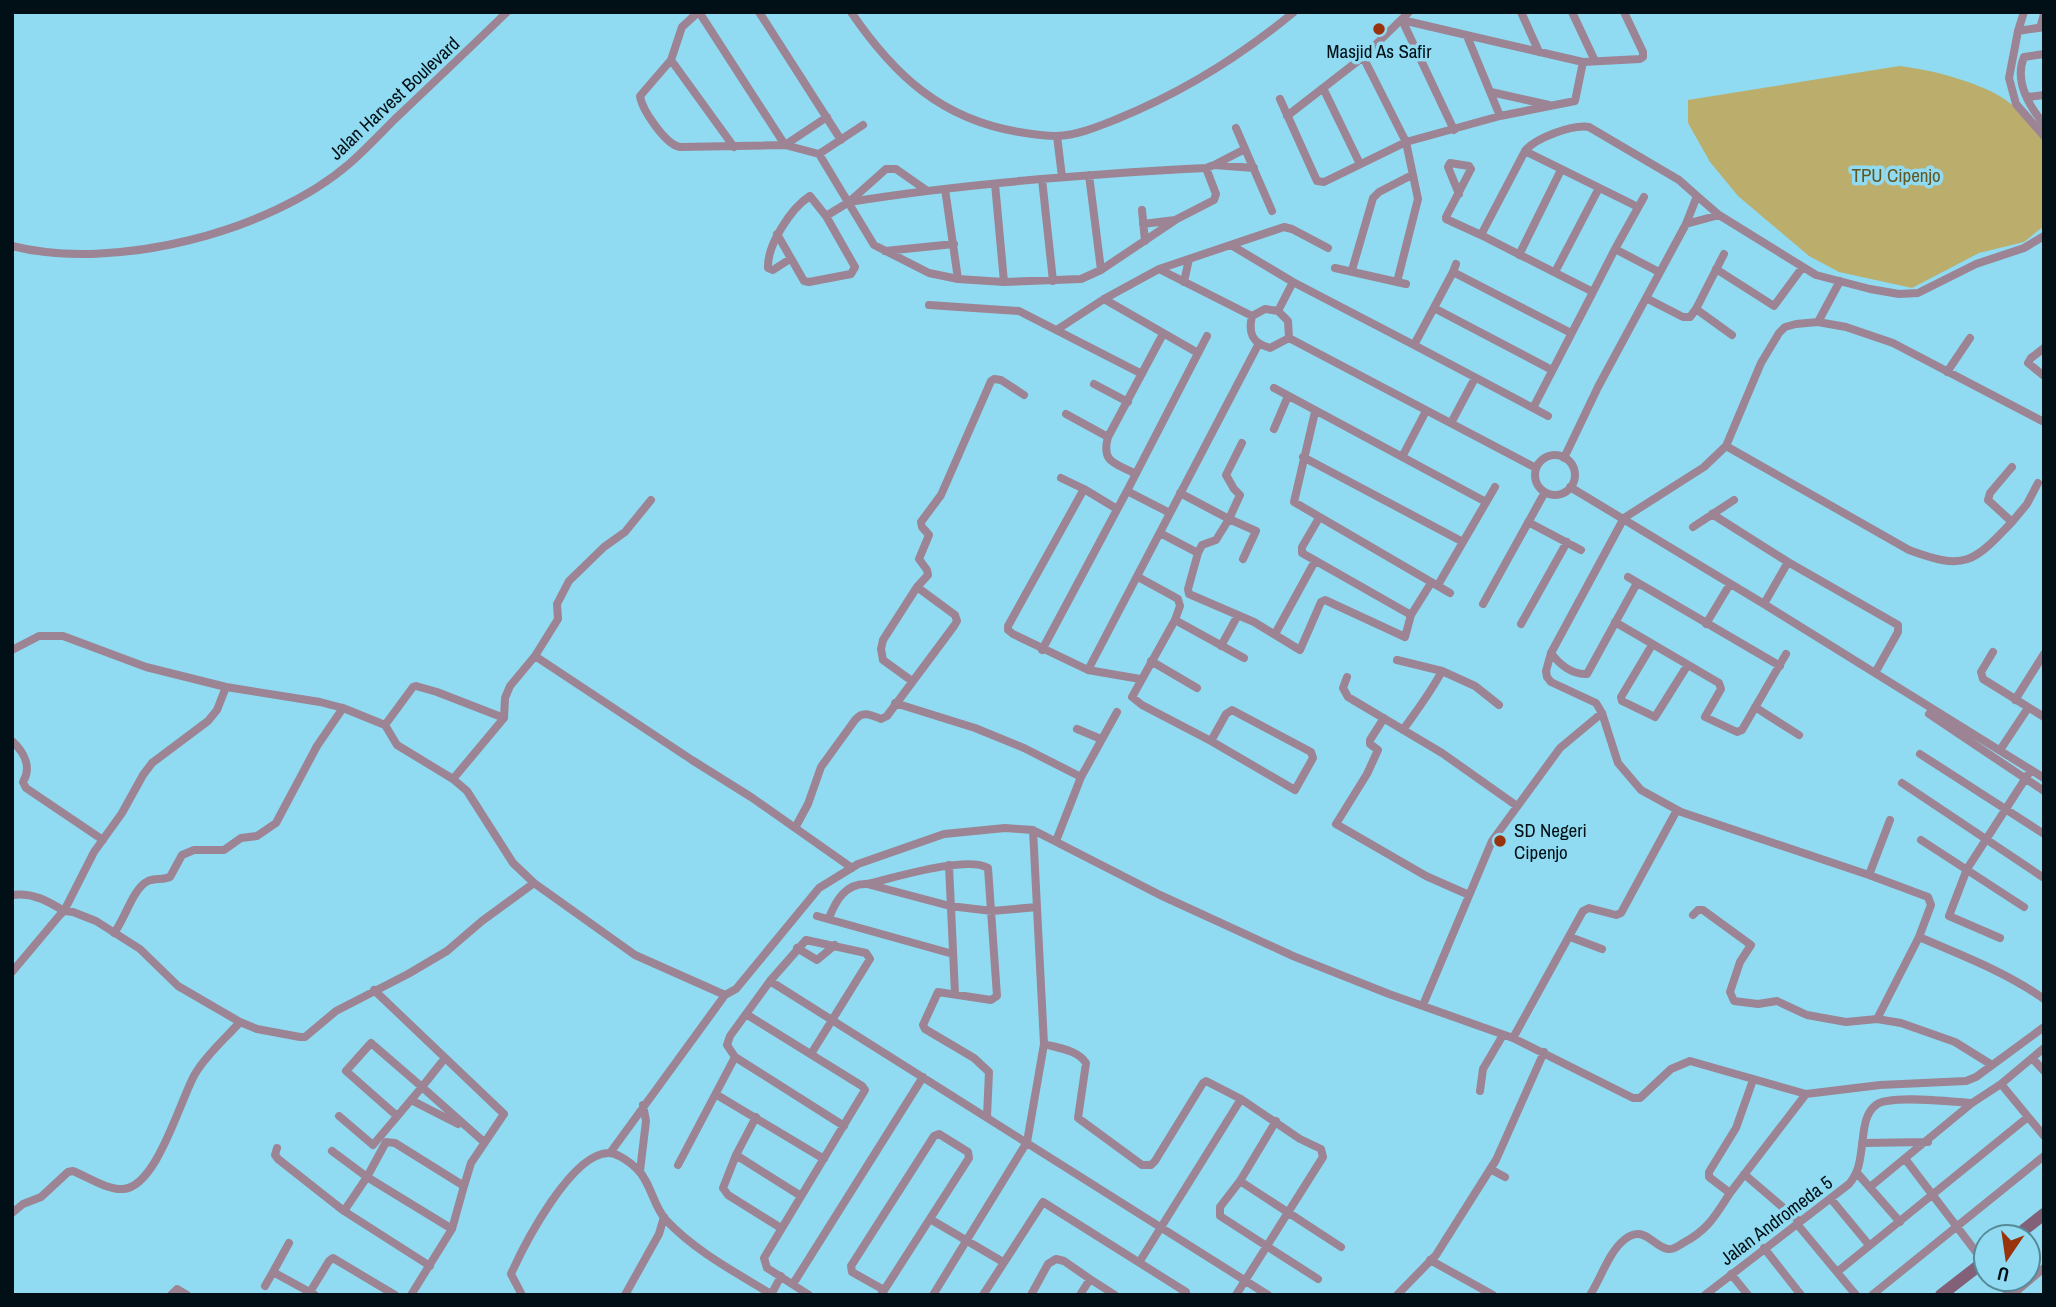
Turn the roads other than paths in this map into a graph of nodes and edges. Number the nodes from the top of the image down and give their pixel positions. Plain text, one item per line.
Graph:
1 (507, 12) edge
2 (759, 12) edge
3 (851, 12) edge
4 (1294, 12) edge
5 (1409, 12) edge
6 (1521, 12) edge
7 (1572, 12) edge
8 (1625, 12) edge
9 (2024, 12) edge
10 (696, 13) edge
11 (2044, 14) edge
12 (1402, 20) junction
13 (2042, 28) edge
14 (2018, 32) junction
15 (1467, 36) junction
16 (1539, 52) junction
17 (2044, 54) edge
18 (1363, 57) junction
19 (671, 60) junction
20 (1595, 61) junction
21 (1583, 62) junction
22 (1323, 88) junction
23 (1491, 92) junction
24 (2044, 95) edge
25 (2027, 97) junction
26 (1280, 99) dead end
27 (1552, 106) junction
28 (1287, 116) junction
29 (1500, 116) junction
30 (827, 117) junction
31 (2044, 124) edge
32 (863, 125) dead end
33 (1236, 128) dead end
34 (1454, 130) junction
35 (1057, 136) junction
36 (2044, 136) edge
37 (841, 140) junction
38 (1406, 142) junction
39 (785, 145) junction
40 (734, 147) junction
41 (1245, 149) junction
42 (1525, 151) junction
43 (819, 154) junction
44 (1360, 164) junction
45 (1410, 165) junction
46 (1210, 167) junction
47 (1254, 167) junction
48 (1561, 170) junction
49 (1089, 175) junction
50 (1062, 177) junction
51 (1042, 179) junction
52 (995, 184) junction
53 (1599, 188) junction
54 (945, 189) junction
55 (926, 190) junction
56 (1459, 194) dead end
57 (1697, 196) junction
58 (1643, 197) dead end
59 (849, 202) junction
60 (1637, 207) junction
61 (1142, 210) dead end
62 (1272, 211) dead end
63 (832, 212) junction
64 (1719, 215) junction
65 (1177, 219) junction
66 (1143, 224) junction
67 (1686, 224) junction
68 (777, 234) junction
69 (1481, 235) junction
70 (2044, 236) edge
71 (1145, 241) junction
72 (954, 244) junction
73 (1231, 244) junction
74 (12, 246) edge
75 (1328, 248) dead end
76 (1615, 249) junction
77 (885, 251) junction
78 (1519, 254) junction
79 (1724, 254) dead end
80 (1189, 258) junction
81 (790, 259) junction
82 (1335, 268) dead end
83 (1802, 268) junction
84 (1159, 269) junction
85 (1717, 269) junction
86 (1101, 270) junction
87 (1352, 270) junction
88 (1555, 272) junction
89 (1659, 272) junction
90 (958, 279) junction
91 (1053, 281) junction
92 (1840, 281) junction
93 (1004, 282) junction
94 (1184, 282) junction
95 (1293, 282) junction
96 (1593, 292) junction
97 (1646, 298) junction
98 (1104, 299) junction
99 (929, 305) dead end
100 (1434, 309) junction
101 (1696, 309) junction
102 (1278, 311) junction
103 (1252, 316) junction
104 (1818, 322) junction
105 (1058, 329) junction
106 (1571, 333) junction
107 (1163, 334) junction
108 (1732, 335) dead end
109 (1206, 336) dead end
110 (1289, 338) junction
111 (1970, 338) dead end
112 (1258, 345) junction
113 (1414, 345) junction
114 (2044, 348) edge
115 (1198, 353) junction
116 (1552, 370) junction
117 (1947, 372) junction
118 (1142, 374) junction
119 (2044, 376) edge
120 (1475, 378) junction
121 (1094, 384) dead end
122 (1274, 388) dead end
123 (1024, 395) dead end
124 (1288, 396) junction
125 (1128, 402) junction
126 (1532, 408) junction
127 (1426, 411) junction
128 (1315, 412) junction
129 (1066, 414) dead end
130 (1548, 416) dead end
131 (2044, 422) edge
132 (1451, 423) junction
133 (1274, 429) dead end
134 (1108, 437) junction
135 (1242, 443) dead end
136 (1726, 446) junction
137 (1303, 457) junction
138 (1402, 457) junction
139 (1564, 458) junction
140 (2012, 467) dead end
141 (1536, 468) junction
142 (1136, 474) junction
143 (1061, 478) dead end
144 (2038, 483) dead end
145 (1495, 487) dead end
146 (1570, 487) junction
147 (1084, 489) junction
148 (1127, 491) junction
149 (1545, 492) junction
150 (1180, 493) junction
151 (651, 500) dead end
152 (1734, 500) dead end
153 (1486, 502) junction
154 (1117, 509) junction
155 (1170, 513) junction
156 (1712, 514) junction
157 (1319, 518) junction
158 (1624, 518) junction
159 (1229, 519) junction
160 (1528, 522) junction
161 (2012, 522) junction
162 (1693, 527) dead end
163 (1160, 533) junction
164 (1464, 542) junction
165 (1567, 542) junction
166 (1581, 550) dead end
167 (1198, 553) junction
168 (1243, 559) dead end
169 (1315, 561) junction
170 (1788, 562) junction
171 (1138, 577) junction
172 (1628, 577) dead end
173 (1637, 583) junction
174 (1434, 584) junction
175 (1730, 584) junction
176 (917, 587) junction
177 (1450, 593) dead end
178 (1483, 604) dead end
179 (1764, 604) junction
180 (1238, 615) junction
181 (1411, 615) junction
182 (1175, 620) junction
183 (1615, 622) junction
184 (1521, 624) dead end
185 (1706, 624) junction
186 (1275, 634) junction
187 (1651, 645) junction
188 (1221, 646) junction
189 (12, 650) edge
190 (1042, 650) junction
191 (1993, 652) dead end
192 (1551, 653) junction
193 (1786, 654) dead end
194 (2044, 654) edge
195 (535, 656) junction
196 (1244, 658) dead end
197 (1397, 660) dead end
198 (1151, 661) junction
199 (1687, 666) junction
200 (1780, 666) junction
201 (1088, 670) junction
202 (1442, 671) junction
203 (1875, 673) junction
204 (1347, 677) dead end
205 (1140, 679) junction
206 (912, 681) junction
207 (226, 687) junction
208 (1197, 688) dead end
209 (2015, 700) junction
210 (895, 703) junction
211 (1499, 705) dead end
212 (1755, 706) junction
213 (343, 708) junction
214 (2028, 708) junction
215 (1117, 712) dead end
216 (1602, 713) junction
217 (1929, 714) dead end
218 (504, 718) junction
219 (1384, 718) junction
220 (2044, 718) edge
221 (385, 725) junction
222 (1077, 729) dead end
223 (1403, 730) junction
224 (1799, 735) dead end
225 (1101, 739) junction
226 (12, 741) edge
227 (1211, 741) junction
228 (2000, 750) junction
229 (1920, 754) dead end
230 (2031, 770) junction
231 (1081, 776) junction
232 (2044, 778) edge
233 (453, 779) junction
234 (2024, 779) junction
235 (1902, 783) dead end
236 (2044, 791) edge
237 (1517, 806) junction
238 (2005, 809) junction
239 (1677, 810) junction
240 (1890, 820) dead end
241 (795, 828) junction
242 (1033, 830) junction
243 (2044, 834) edge
244 (103, 840) junction
245 (1921, 840) dead end
246 (1986, 840) junction
247 (1056, 841) junction
248 (949, 865) junction
249 (852, 868) junction
250 (1967, 869) junction
251 (1869, 875) junction
252 (2044, 878) edge
253 (534, 883) junction
254 (867, 884) junction
255 (12, 895) edge
256 (1469, 895) junction
257 (950, 906) junction
258 (1037, 907) junction
259 (2024, 907) dead end
260 (64, 911) junction
261 (992, 911) junction
262 (1693, 915) dead end
263 (817, 916) dead end
264 (829, 918) junction
265 (114, 933) junction
266 (1570, 937) junction
267 (1919, 937) junction
268 (2000, 938) dead end
269 (835, 945) junction
270 (797, 948) junction
271 (1602, 949) dead end
272 (953, 954) junction
273 (12, 972) edge
274 (770, 981) junction
275 (374, 990) junction
276 (955, 994) junction
277 (725, 995) junction
278 (2044, 999) edge
279 (1423, 1005) junction
280 (746, 1014) junction
281 (1877, 1019) junction
282 (833, 1020) junction
283 (240, 1022) junction
284 (2044, 1027) edge
285 (1503, 1035) junction
286 (1513, 1038) junction
287 (1044, 1044) junction
288 (2044, 1048) edge
289 (1544, 1052) junction
290 (811, 1054) junction
291 (445, 1058) junction
292 (735, 1058) junction
293 (2032, 1058) junction
294 (1992, 1065) junction
295 (2044, 1071) edge
296 (922, 1077) junction
297 (1754, 1080) junction
298 (2001, 1084) junction
299 (422, 1087) junction
300 (1480, 1091) dead end
301 (1806, 1094) junction
302 (718, 1095) junction
303 (1241, 1099) junction
304 (411, 1100) junction
305 (1972, 1103) junction
306 (643, 1105) junction
307 (339, 1116) dead end
308 (397, 1116) junction
309 (987, 1116) junction
310 (756, 1117) junction
311 (2028, 1117) junction
312 (1276, 1121) junction
313 (844, 1126) junction
314 (470, 1130) junction
315 (2044, 1136) edge
316 (484, 1142) junction
317 (1027, 1142) junction
318 (1928, 1142) junction
319 (1862, 1143) junction
320 (277, 1148) dead end
321 (332, 1151) dead end
322 (610, 1153) junction
323 (736, 1155) junction
324 (2044, 1156) edge
325 (824, 1159) junction
326 (1906, 1160) junction
327 (678, 1165) dead end
328 (1490, 1169) junction
329 (640, 1171) junction
330 (1744, 1174) junction
331 (1858, 1174) junction
332 (367, 1177) junction
333 (1505, 1177) dead end
334 (1240, 1181) junction
335 (464, 1186) junction
336 (1870, 1187) junction
337 (1730, 1193) junction
338 (1933, 1194) junction
339 (801, 1196) junction
340 (1831, 1199) junction
341 (344, 1211) junction
342 (12, 1213) edge
343 (1288, 1213) junction
344 (664, 1217) junction
345 (930, 1219) junction
346 (1900, 1222) junction
347 (1798, 1223) junction
348 (1958, 1226) junction
349 (1163, 1227) junction
350 (781, 1228) junction
351 (452, 1229) junction
352 (966, 1241) junction
353 (289, 1243) dead end
354 (1869, 1245) junction
355 (1972, 1245) edge
356 (1265, 1246) junction
357 (1341, 1247) dead end
358 (1764, 1248) junction
359 (1430, 1260) junction
360 (1140, 1261) junction
361 (1003, 1262) junction
362 (430, 1266) junction
363 (2044, 1268) edge
364 (273, 1272) junction
365 (1837, 1272) junction
366 (1972, 1272) edge
367 (1731, 1274) junction
368 (781, 1276) junction
369 (1090, 1279) junction
370 (1318, 1279) dead end
371 (1245, 1281) junction
372 (793, 1284) junction
373 (265, 1286) dead end
374 (312, 1293) edge
375 (883, 1293) edge
376 (771, 1294) edge
377 (171, 1295) edge
378 (187, 1295) edge
379 (395, 1295) edge
380 (411, 1295) edge
381 (522, 1295) edge
382 (625, 1295) edge
383 (809, 1295) edge
384 (933, 1295) edge
385 (983, 1295) edge
386 (1031, 1295) edge
387 (1080, 1295) edge
388 (1115, 1295) edge
389 (1186, 1295) edge
390 (1236, 1295) edge
391 (1268, 1295) edge
392 (1396, 1295) edge
393 (1493, 1295) edge
394 (1590, 1295) edge
395 (1705, 1295) edge
396 (1748, 1295) edge
397 (1801, 1295) edge
398 (1856, 1295) edge
399 (1872, 1295) edge
400 (1941, 1295) edge
401 (2011, 1295) edge

1 - 74 street, Jalan Harvest Boulevard
2 - 30 street
3 - 35 street
4 - 35 street
5 - 12 street
6 - 16 street
7 - 20 street
8 - 20 street
9 - 14 street
10 - 19 street
10 - 39 street
11 - 13 street
12 - 15 street
12 - 18 street
12 - 34 street
13 - 14 street
14 - 36 street
15 - 16 street
15 - 23 street
16 - 21 street
17 - 25 street
18 - 22 street
18 - 38 street
19 - 40 street
19 - 40 street
20 - 21 street
21 - 27 street
22 - 28 street
22 - 44 street
23 - 27 street
23 - 29 street
24 - 25 street
25 - 31 street
26 - 28 street
27 - 29 street
28 - 44 street
29 - 34 street
30 - 37 street
30 - 39 street
32 - 37 street
33 - 41 street
34 - 38 street
35 - 50 street
37 - 43 street
38 - 44 street
38 - 45 street
39 - 40 street
39 - 43 street
41 - 46 street
41 - 47 street
42 - 48 street
42 - 57 street
42 - 69 street
43 - 59 street
45 - 87 street
45 - 87 street
46 - 47 street
46 - 49 street
46 - 65 street
47 - 62 street
48 - 53 street
48 - 78 street
49 - 50 street
49 - 86 street
50 - 51 street
51 - 52 street
51 - 91 street
52 - 54 street
52 - 93 street
53 - 60 street
53 - 88 street
54 - 55 street
54 - 72 street
55 - 59 street
55 - 59 street
56 - 69 street
57 - 64 street
57 - 67 street
58 - 60 street
59 - 63 street
59 - 77 street
60 - 76 street
61 - 66 street
63 - 68 street
63 - 81 street
64 - 67 street
64 - 83 street
65 - 66 street
65 - 71 street
66 - 71 street
67 - 89 street
68 - 81 street
68 - 81 street
69 - 78 street
70 - 92 street
71 - 86 street
72 - 77 street
72 - 90 street
73 - 75 street
73 - 80 street
73 - 95 street
76 - 89 street
76 - 96 street
77 - 90 street
78 - 88 street
79 - 85 street
80 - 84 street
80 - 94 street
82 - 87 street
83 - 85 street
83 - 92 street
84 - 94 street
84 - 98 street
85 - 101 street
86 - 91 street
88 - 96 street
89 - 97 street
90 - 93 street
91 - 93 street
92 - 104 street
94 - 103 street
95 - 102 street
95 - 113 street
96 - 106 street
97 - 101 street
97 - 139 street
98 - 105 street
98 - 107 street
99 - 105 street
100 - 106 street
100 - 113 street
100 - 116 street
101 - 108 street
102 - 103 street
102 - 110 street
103 - 112 street
104 - 117 street
104 - 136 street
105 - 118 street
106 - 116 street
107 - 115 street
107 - 118 street
109 - 115 street
110 - 112 street
110 - 127 street
111 - 117 street
112 - 150 street
113 - 120 street
114 - 119 street
115 - 142 street
116 - 126 street
117 - 131 street
118 - 125 street
120 - 126 street
120 - 132 street
121 - 125 street
122 - 124 street
123 - 176 street
124 - 128 street
124 - 133 street
125 - 134 street
126 - 130 street
127 - 132 street
127 - 138 street
128 - 137 street
128 - 138 street
129 - 134 street
132 - 141 street
134 - 142 street
135 - 159 street
136 - 158 street
136 - 161 street
137 - 157 street
137 - 164 street
138 - 153 street
139 - 141 street
139 - 146 street
140 - 161 street
141 - 149 street
142 - 148 street
143 - 147 street
144 - 161 street
145 - 153 street
146 - 149 street
146 - 158 street
147 - 154 street
147 - 190 street
148 - 154 street
148 - 155 street
149 - 160 street
150 - 155 street
150 - 159 street
151 - 195 street
152 - 156 street
153 - 164 street
154 - 190 street
155 - 163 street
156 - 162 street
156 - 170 street
157 - 169 street
157 - 174 street
158 - 175 street
158 - 192 street
159 - 167 street
159 - 168 street
160 - 165 street
160 - 178 street
163 - 167 street
163 - 171 street
164 - 174 street
165 - 166 street
165 - 184 street
167 - 180 street
169 - 181 street
169 - 186 street
170 - 179 street
170 - 203 street
171 - 182 street
171 - 201 street
172 - 173 street
173 - 183 street
173 - 185 street
174 - 177 street
174 - 181 street
175 - 179 street
175 - 185 street
176 - 206 street
176 - 206 street
179 - 203 street
180 - 186 street
180 - 188 street
181 - 186 street
182 - 188 street
182 - 198 street
183 - 187 street
183 - 192 street
185 - 200 street
187 - 199 street
187 - 199 street
188 - 196 street
189 - 207 street
190 - 201 street
191 - 209 street
192 - 216 street
193 - 200 street
194 - 209 street
195 - 218 street
195 - 241 street
197 - 202 street
198 - 205 street
198 - 208 street
199 - 212 street
200 - 212 street
201 - 205 street
202 - 211 street
202 - 223 street
203 - 228 street
204 - 219 street
205 - 227 street
206 - 210 street
207 - 213 street
207 - 244 street
209 - 214 street
210 - 231 street
210 - 241 street
212 - 224 street
213 - 221 street
213 - 265 street
214 - 220 street
214 - 228 street
215 - 225 street
216 - 237 street
216 - 239 street
217 - 234 street
218 - 221 street
218 - 233 street
219 - 223 street
219 - 256 street
221 - 233 street
222 - 225 street
223 - 237 street
225 - 231 street
226 - 244 street
227 - 227 street
228 - 230 street
229 - 238 street
230 - 232 street
230 - 234 street
231 - 247 street
233 - 253 street
234 - 236 street
234 - 238 street
235 - 246 street
237 - 256 street
238 - 243 street
238 - 246 street
239 - 251 street
239 - 266 street
240 - 251 street
241 - 249 street
242 - 247 street
242 - 249 street
242 - 258 street
244 - 260 street
245 - 250 street
246 - 250 street
246 - 252 street
247 - 279 street
248 - 254 street
248 - 257 street
248 - 261 street
249 - 277 street
250 - 259 street
250 - 268 street
251 - 267 street
253 - 275 street
253 - 277 street
254 - 257 street
254 - 264 street
255 - 260 street
256 - 279 street
257 - 261 street
257 - 272 street
258 - 261 street
258 - 287 street
260 - 265 street
260 - 273 street
261 - 276 street
262 - 281 street
263 - 264 street
264 - 272 street
265 - 283 street
266 - 271 street
266 - 286 street
267 - 278 street
267 - 281 street
269 - 270 street
269 - 270 street
269 - 282 street
270 - 274 street
272 - 276 street
274 - 280 street
274 - 282 street
275 - 283 street
275 - 291 street
276 - 309 street
277 - 306 street
279 - 285 street
280 - 290 street
280 - 292 street
281 - 294 street
282 - 290 street
282 - 296 street
283 - 342 street
284 - 294 street
285 - 286 street
285 - 300 street
286 - 289 street
287 - 303 street
287 - 317 street
288 - 293 street
289 - 297 street
289 - 328 street
290 - 313 street
291 - 299 street
291 - 316 street
292 - 302 street
292 - 313 street
293 - 295 street
293 - 298 street
294 - 301 street
296 - 309 street
296 - 372 street
297 - 301 street
297 - 337 street
298 - 305 street
298 - 311 street
299 - 304 street
299 - 308 street
299 - 314 street
301 - 330 street
302 - 310 street
302 - 327 street
303 - 312 street
303 - 349 street
304 - 308 street
304 - 314 street
305 - 318 street
305 - 319 street, Jalan Andromeda 5
306 - 322 street
306 - 329 street
307 - 308 street
309 - 317 street
310 - 323 street
310 - 325 street
311 - 315 street
311 - 338 street
312 - 334 street
312 - 343 street
313 - 325 street
314 - 316 street
316 - 335 street
317 - 349 street
317 - 352 street
318 - 319 street
318 - 326 street
319 - 331 street, Jalan Andromeda 5
320 - 341 street
321 - 332 street
322 - 329 street
322 - 381 street
323 - 339 street
323 - 350 street
324 - 348 street
325 - 339 street
326 - 336 street
326 - 338 street
328 - 333 street
328 - 359 street
329 - 344 street
330 - 337 street
330 - 347 street
331 - 336 street
331 - 340 street, Jalan Andromeda 5
332 - 335 street
332 - 341 street
332 - 351 street
334 - 343 street
334 - 356 street
335 - 351 street
336 - 346 street
337 - 394 street
338 - 346 street
338 - 348 street
339 - 350 street
340 - 347 street, Jalan Andromeda 5
340 - 354 street
341 - 362 street
343 - 356 street
343 - 357 street
344 - 376 street
344 - 382 street
345 - 352 street
345 - 375 street
345 - 375 street
346 - 354 street
347 - 358 street, Jalan Andromeda 5
347 - 365 street
348 - 355 street
348 - 399 street
349 - 360 street
349 - 371 street
350 - 368 street
351 - 362 street
352 - 361 street
352 - 384 street
353 - 364 street
354 - 365 street
356 - 370 street
356 - 371 street
358 - 367 street, Jalan Andromeda 5
358 - 397 street
359 - 392 street
359 - 393 street
360 - 361 street
360 - 389 street
361 - 385 street
362 - 380 street
363 - 401 street
364 - 373 street
364 - 374 street
365 - 398 street
366 - 400 street
367 - 395 street, Jalan Andromeda 5
367 - 396 street
368 - 372 street
368 - 376 street
369 - 386 street
369 - 387 street
369 - 388 street
371 - 390 street
371 - 391 street
372 - 383 street
374 - 379 street
377 - 378 street

